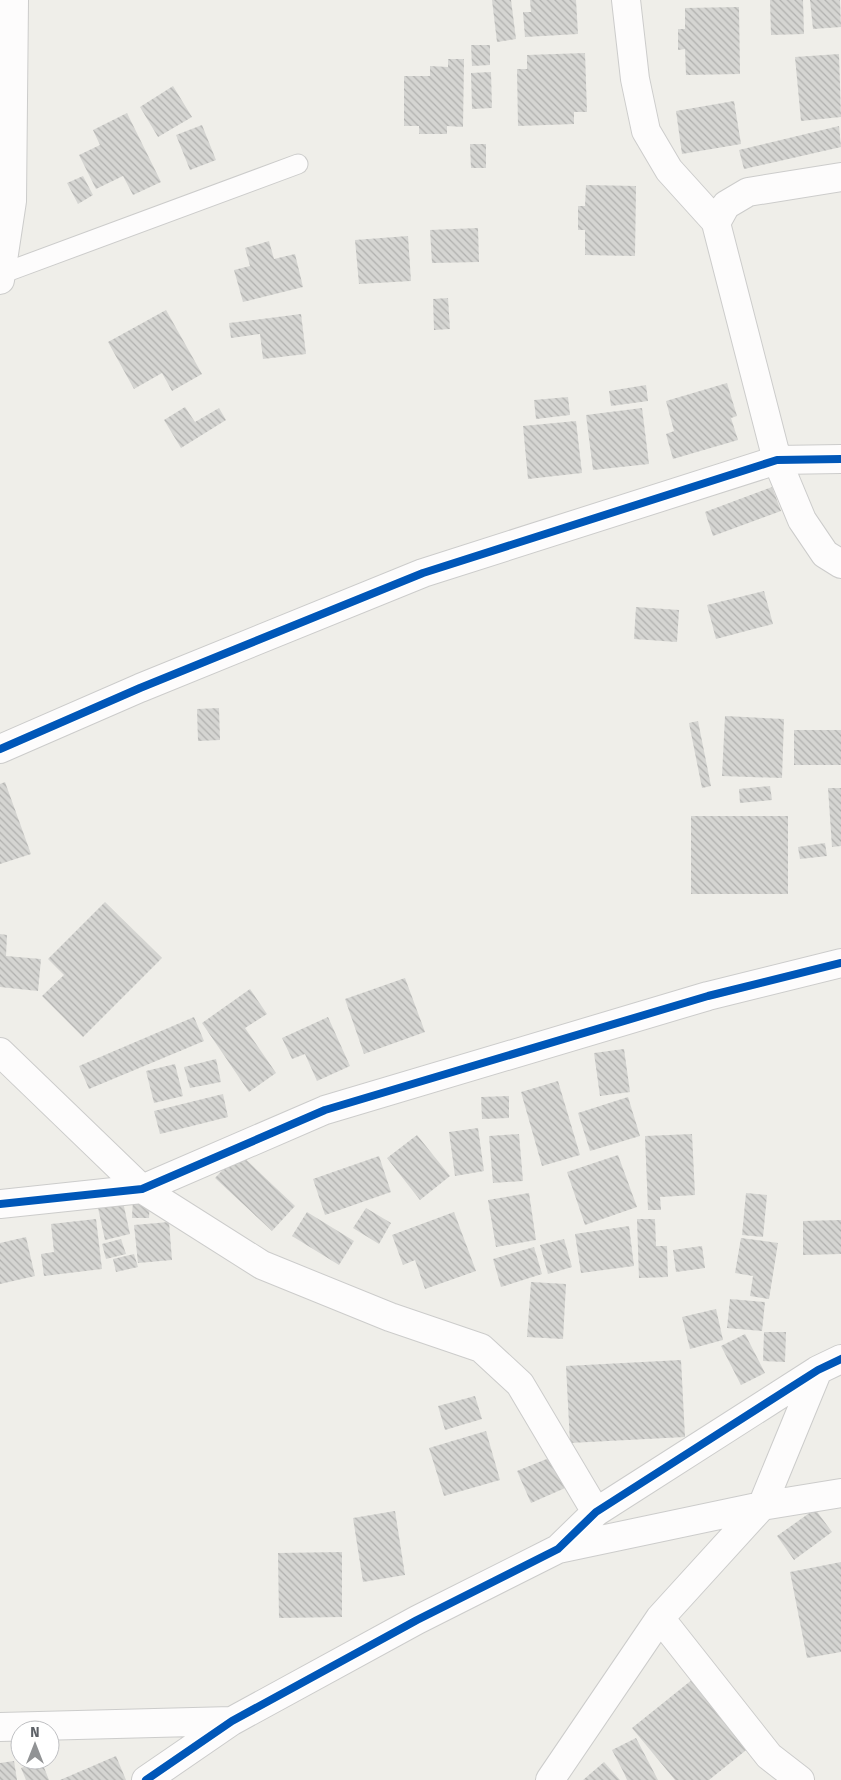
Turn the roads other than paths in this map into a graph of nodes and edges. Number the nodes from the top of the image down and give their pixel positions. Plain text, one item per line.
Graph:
1 (626, 0) edge
2 (9, 12) edge
3 (298, 164) dead end
4 (841, 177) edge
5 (716, 222) junction
6 (0, 277) edge
7 (841, 459) edge
8 (777, 460) junction
9 (841, 564) edge
10 (0, 749) edge
11 (841, 962) edge
12 (0, 1052) edge
13 (142, 1189) junction
14 (0, 1204) edge
15 (829, 1364) edge
16 (841, 1493) edge
17 (762, 1506) junction
18 (596, 1512) junction
19 (558, 1548) junction
20 (660, 1618) junction
21 (232, 1721) junction
22 (0, 1727) edge
23 (146, 1780) edge
24 (550, 1780) edge
25 (800, 1780) edge

1 - 5 street
2 - 6 street
3 - 6 lane
4 - 5 street
5 - 8 street
7 - 8 street
8 - 9 street
8 - 10 street
11 - 13 street
12 - 13 street
13 - 14 street
13 - 18 street
15 - 17 street
15 - 18 street
16 - 17 street
17 - 19 street
17 - 20 street
18 - 19 street
19 - 21 street
20 - 24 street
20 - 25 street
21 - 22 street
21 - 23 street

